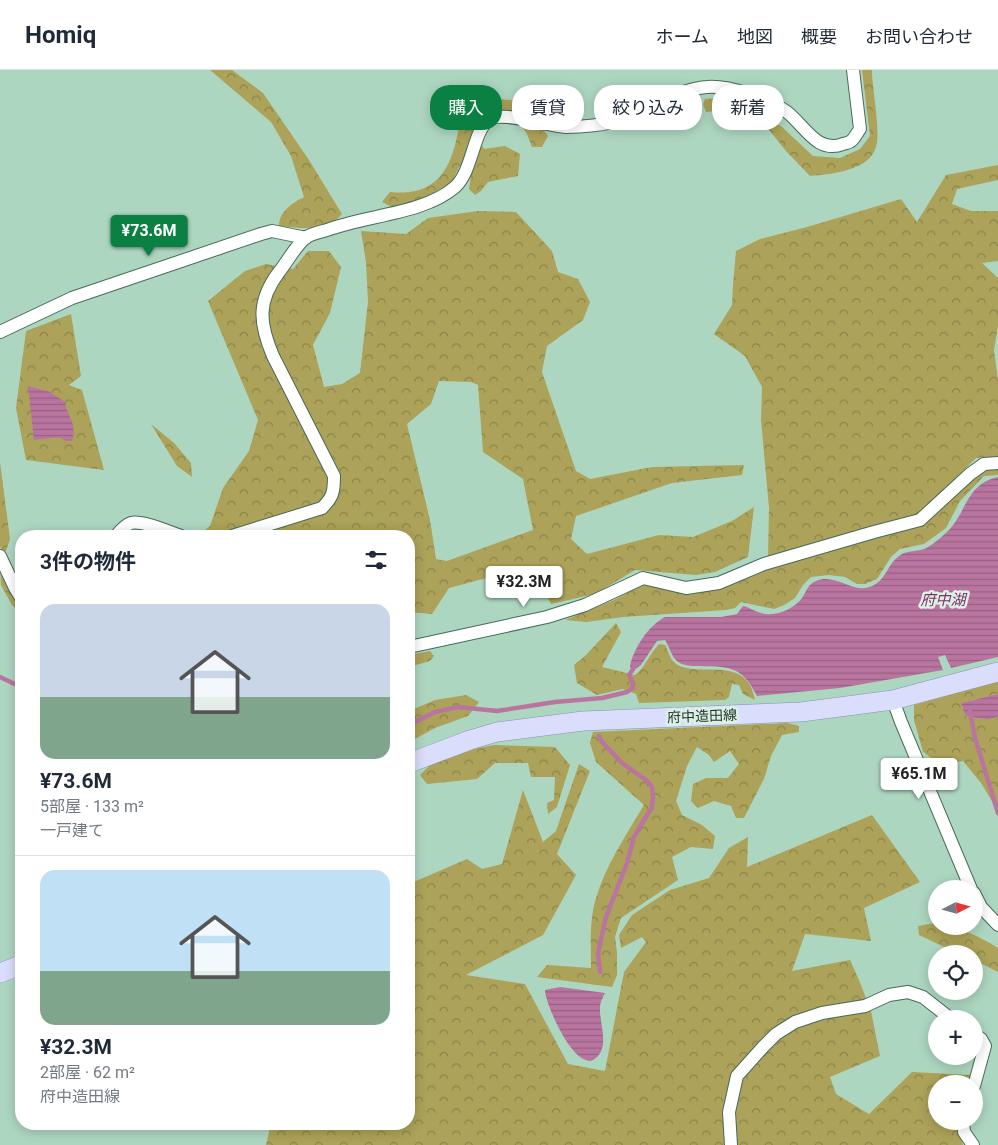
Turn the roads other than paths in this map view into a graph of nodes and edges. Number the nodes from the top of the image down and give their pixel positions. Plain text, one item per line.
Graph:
1 (853, 70) edge
2 (306, 238) junction
3 (0, 332) edge
4 (998, 463) edge
5 (120, 530) edge
6 (163, 530) edge
7 (251, 530) edge
8 (0, 556) edge
9 (15, 588) edge
10 (415, 646) edge
11 (998, 672) edge
12 (894, 700) junction
13 (415, 762) edge
14 (967, 880) edge
15 (983, 909) edge
16 (998, 925) edge
17 (15, 967) edge
18 (0, 973) edge
19 (940, 1010) edge
20 (964, 1130) edge
21 (731, 1145) edge
22 (973, 1145) edge

1 - 2 street
2 - 3 street
2 - 7 street
4 - 10 street
5 - 6 street
8 - 9 street
11 - 12 main road, 府中造田線
12 - 13 main road, 府中造田線
12 - 14 street
15 - 16 street
17 - 18 main road
19 - 21 street
20 - 22 street

